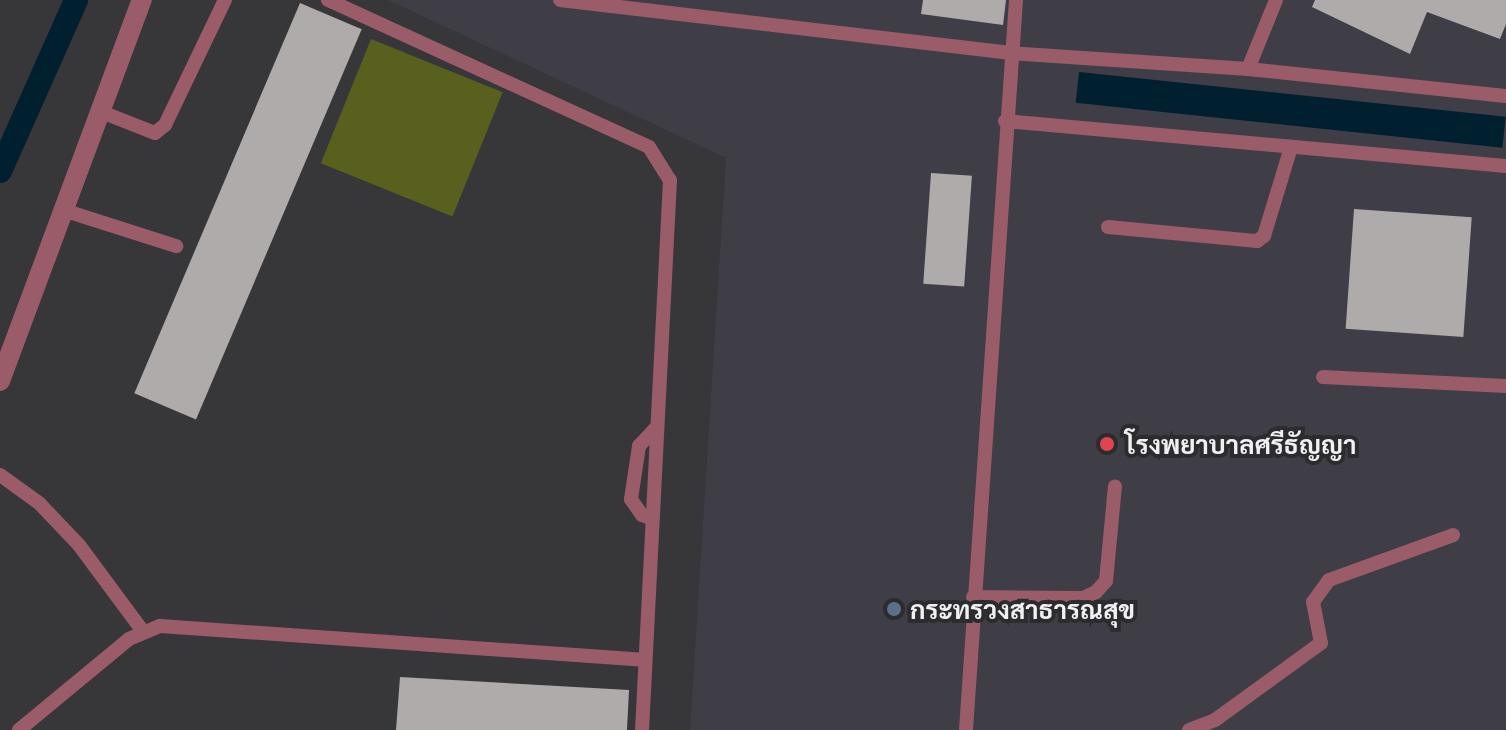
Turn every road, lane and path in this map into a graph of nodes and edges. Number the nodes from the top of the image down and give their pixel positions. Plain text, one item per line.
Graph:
1 (142, 0) edge
2 (225, 0) edge
3 (328, 0) edge
4 (560, 0) edge
5 (1016, 0) edge
6 (1276, 0) edge
7 (1009, 53) junction
8 (1248, 69) junction
9 (1506, 96) edge
10 (99, 111) junction
11 (1005, 121) junction
12 (1291, 147) junction
13 (1506, 166) edge
14 (63, 210) junction
15 (1108, 227) dead end
16 (176, 246) dead end
17 (1323, 377) dead end
18 (0, 381) edge
19 (1506, 386) edge
20 (657, 427) junction
21 (0, 475) edge
22 (1115, 486) dead end
23 (652, 519) junction
24 (1453, 535) dead end
25 (973, 597) junction
26 (142, 630) junction
27 (643, 660) junction
28 (19, 730) edge
29 (642, 730) edge
30 (966, 730) edge
31 (1189, 730) edge

1 - 10 street
2 - 10 lane
3 - 20 lane
4 - 7 lane
5 - 7 lane
6 - 8 lane
7 - 8 lane
7 - 11 lane
8 - 9 lane
10 - 14 street
11 - 12 lane
11 - 25 lane
12 - 13 lane
12 - 15 lane
14 - 16 lane
14 - 18 street
17 - 19 lane
20 - 23 lane
20 - 23 lane
21 - 26 lane
22 - 25 lane
23 - 27 lane
24 - 31 lane
25 - 30 lane
26 - 27 lane
26 - 28 lane
27 - 29 lane

